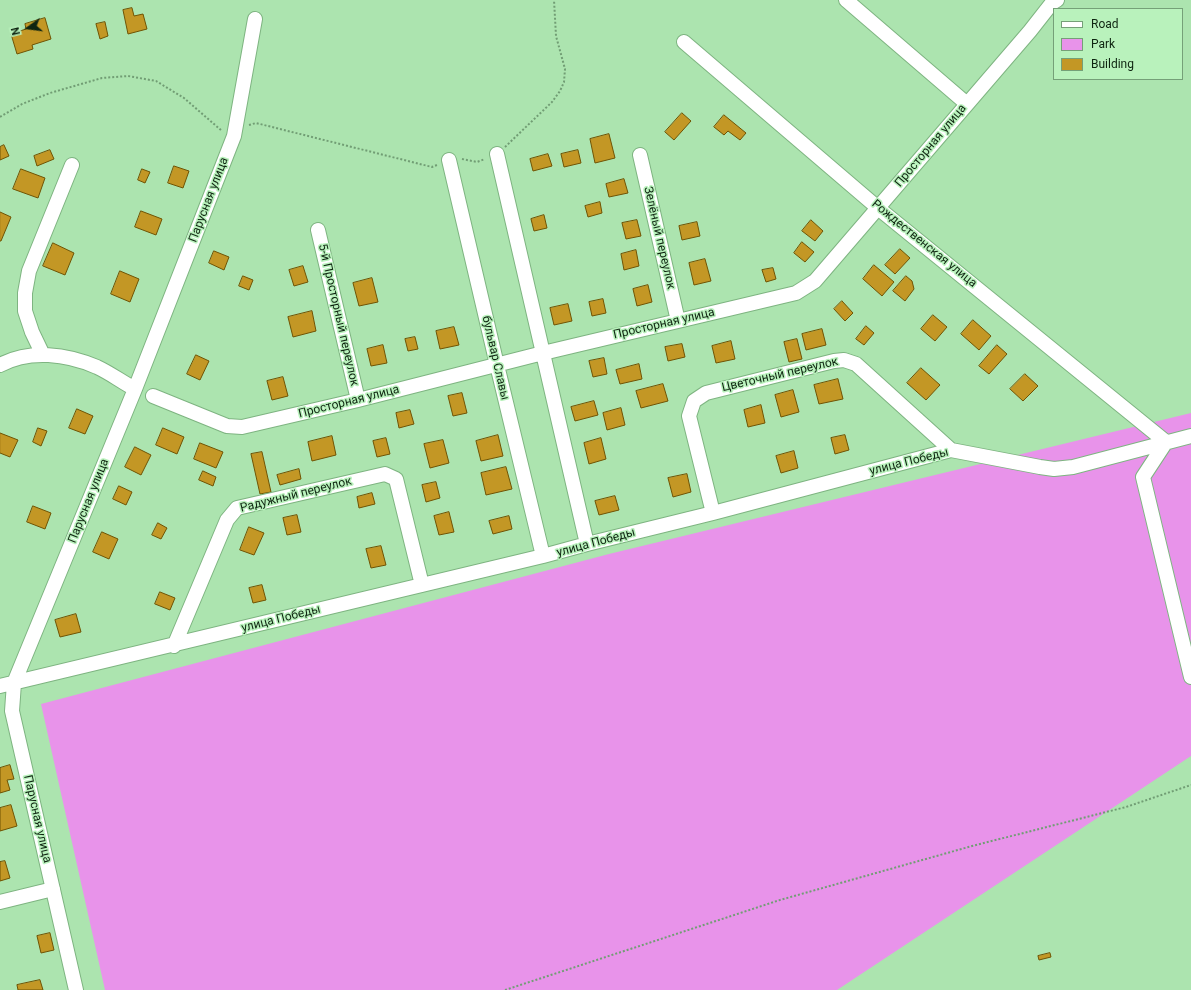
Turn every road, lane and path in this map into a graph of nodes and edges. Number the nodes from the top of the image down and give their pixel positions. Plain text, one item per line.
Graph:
1 (554, 0) edge
2 (846, 0) edge
3 (1053, 1) edge
4 (255, 19) dead end
5 (684, 42) dead end
6 (967, 104) junction
7 (0, 117) edge
8 (234, 136) junction
9 (498, 154) junction
10 (640, 155) dead end
11 (449, 160) junction
12 (72, 165) dead end
13 (878, 208) junction
14 (318, 230) dead end
15 (678, 321) junction
16 (543, 353) junction
17 (43, 355) junction
18 (0, 365) edge
19 (497, 365) junction
20 (135, 389) junction
21 (153, 396) dead end
22 (358, 400) junction
23 (1191, 436) edge
24 (1166, 442) junction
25 (950, 450) junction
26 (713, 513) junction
27 (587, 544) junction
28 (543, 556) junction
29 (422, 585) junction
30 (174, 646) junction
31 (1191, 677) edge
32 (14, 683) junction
33 (0, 686) edge
34 (1191, 785) edge
35 (53, 889) junction
36 (0, 902) edge
37 (76, 990) edge
38 (505, 990) edge

1 - 9 path
2 - 6 street
3 - 6 street, Просторная улица
4 - 8 street, Парусная улица
5 - 13 street, Рождественская улица
6 - 13 street, Просторная улица
7 - 8 path
8 - 11 path
8 - 20 street, Парусная улица
9 - 11 path
9 - 16 street
10 - 15 street, Зелёный переулок
11 - 19 street, бульвар Славы
12 - 17 street
13 - 15 street, Просторная улица
13 - 24 street, Рождественская улица
14 - 22 street, 5-й Просторный переулок
15 - 16 street, Просторная улица
16 - 19 street, Просторная улица
16 - 27 street
17 - 18 street
17 - 20 street
19 - 22 street, Просторная улица
19 - 28 street, бульвар Славы
20 - 32 street, Парусная улица
21 - 22 street, Просторная улица
23 - 24 street, улица Победы
24 - 25 street, улица Победы
24 - 31 street
25 - 26 street, улица Победы
25 - 26 street, Цветочный переулок
26 - 27 street, улица Победы
27 - 28 street, улица Победы
28 - 29 street, улица Победы
29 - 30 street, улица Победы
29 - 30 street, Радужный переулок
30 - 32 street, улица Победы
32 - 33 street, улица Победы
32 - 35 street, Парусная улица
34 - 38 path
35 - 36 street
35 - 37 street, Парусная улица

